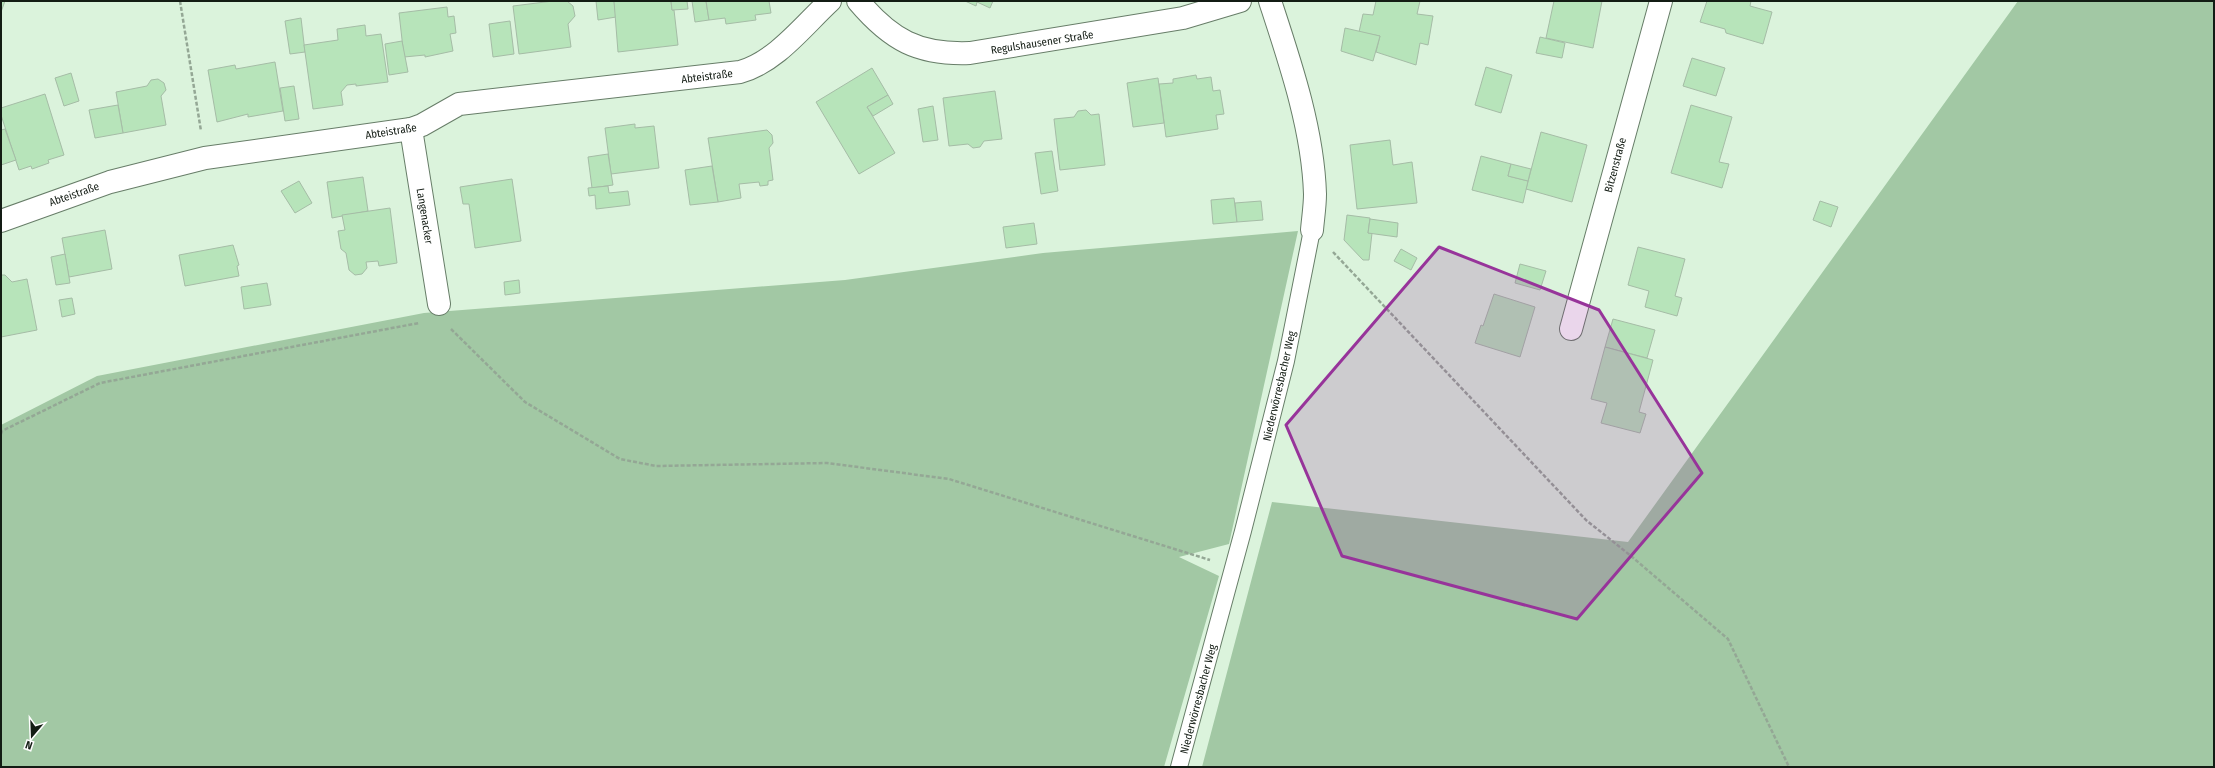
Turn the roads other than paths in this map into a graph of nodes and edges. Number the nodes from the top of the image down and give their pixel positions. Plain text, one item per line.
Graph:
1 (830, 1) edge
2 (858, 1) edge
3 (1240, 1) edge
4 (1270, 1) edge
5 (1661, 1) edge
6 (411, 129) junction
7 (1, 221) edge
8 (1312, 230) joint
9 (440, 312) road end
10 (1571, 329) dead end
11 (1179, 767) edge

1 - 6 street, Abteistraße
2 - 3 street, Regulshausener Straße
4 - 8 street, Niederwörresbacher Weg
5 - 10 street, Bitzenstraße
6 - 7 street, Abteistraße
6 - 9 street, Langenacker
8 - 11 lane, Niederwörresbacher Weg

